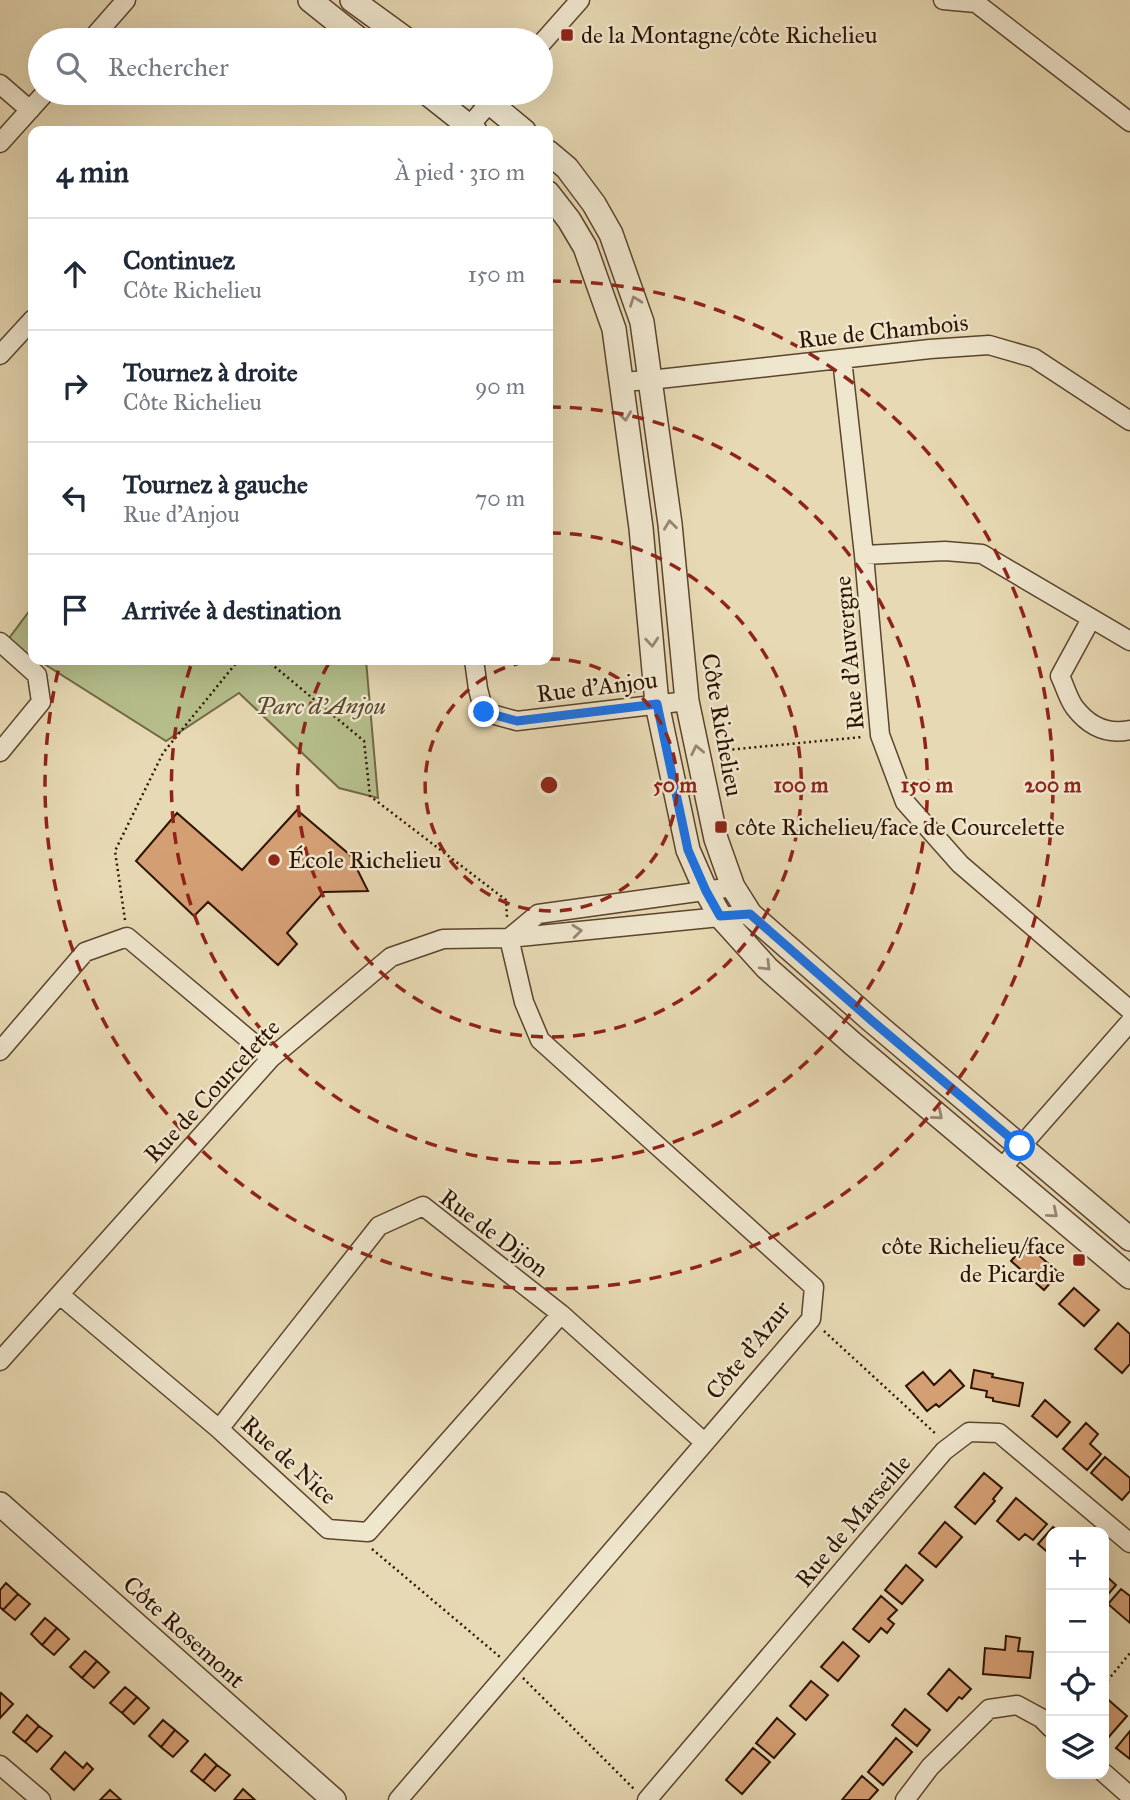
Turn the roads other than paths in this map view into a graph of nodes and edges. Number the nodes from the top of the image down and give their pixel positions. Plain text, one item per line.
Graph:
1 (126, 0) edge
2 (310, 0) edge
3 (352, 0) edge
4 (580, 0) edge
5 (943, 0) edge
6 (975, 1) edge
7 (102, 28) edge
8 (345, 28) edge
9 (390, 28) edge
10 (553, 30) edge
11 (0, 84) edge
12 (34, 105) edge
13 (441, 105) edge
14 (484, 105) edge
15 (498, 105) edge
16 (30, 110) junction
17 (1130, 122) edge
18 (465, 126) edge
19 (472, 126) edge
20 (519, 126) edge
21 (0, 143) edge
22 (553, 156) edge
23 (553, 199) edge
24 (28, 324) edge
25 (0, 355) edge
26 (842, 359) junction
27 (650, 380) junction
28 (621, 382) junction
29 (1130, 421) edge
30 (864, 555) junction
31 (1091, 619) junction
32 (1130, 641) edge
33 (0, 642) edge
34 (475, 665) edge
35 (687, 701) junction
36 (657, 704) junction
37 (1130, 730) edge
38 (0, 752) edge
39 (733, 887) junction
40 (706, 891) junction
41 (750, 914) junction
42 (720, 916) junction
43 (509, 938) junction
44 (1130, 1010) edge
45 (1130, 1022) edge
46 (0, 1051) edge
47 (271, 1058) junction
48 (1020, 1146) junction
49 (1001, 1169) junction
50 (1130, 1238) edge
51 (1130, 1277) edge
52 (60, 1294) junction
53 (561, 1314) junction
54 (0, 1361) edge
55 (219, 1429) junction
56 (704, 1442) junction
57 (0, 1504) edge
58 (1130, 1543) edge
59 (1046, 1723) edge
60 (0, 1765) edge
61 (1109, 1777) edge
62 (641, 1795) edge
63 (1130, 1796) edge
64 (41, 1800) edge
65 (334, 1800) edge
66 (398, 1800) edge
67 (905, 1800) edge

1 - 7 street
2 - 8 street
3 - 9 street
4 - 10 street
5 - 6 street
6 - 17 street
11 - 16 street
12 - 16 street
13 - 18 street
14 - 19 street
15 - 20 street
16 - 21 street
27 -> 22 street, Côte Richelieu
23 - 28 street
24 - 25 street
26 - 27 street, Rue de Chambois
26 - 29 street, Rue de Chambois
26 - 30 street, Rue d'Auvergne
27 - 28 street, Rue de Chambois
35 -> 27 street, Côte Richelieu
28 -> 36 street
30 - 31 street
30 - 44 street, Rue d'Auvergne
31 - 32 street
31 - 37 street
33 - 38 street
34 - 36 street, Rue d'Anjou
35 - 36 street, Rue d'Anjou
39 -> 35 street, Côte Richelieu
36 - 40 street
39 - 40 street
39 - 41 street, Côte Richelieu
40 - 42 street
40 - 43 street
41 - 42 street, Rue de Courcelette
41 - 48 street, Côte Richelieu
43 -> 42 street, Rue de Courcelette
42 -> 49 street
43 - 47 street, Rue de Courcelette
43 - 56 street, Côte d'Azur
45 - 48 street
46 - 47 street
47 - 52 street, Rue de Courcelette
48 - 49 street
48 - 50 street, Côte Richelieu
49 -> 51 street
52 - 54 street, Rue de Courcelette
52 - 55 street, Rue de Nice
53 - 55 street, Rue de Nice
53 - 55 street, Rue de Dijon
53 - 56 street, Rue de Dijon
56 - 66 street, Côte d'Azur
57 - 65 street, Côte Rosemont
58 - 62 street, Rue de Marseille
59 - 67 street
60 - 64 street
61 - 63 street

